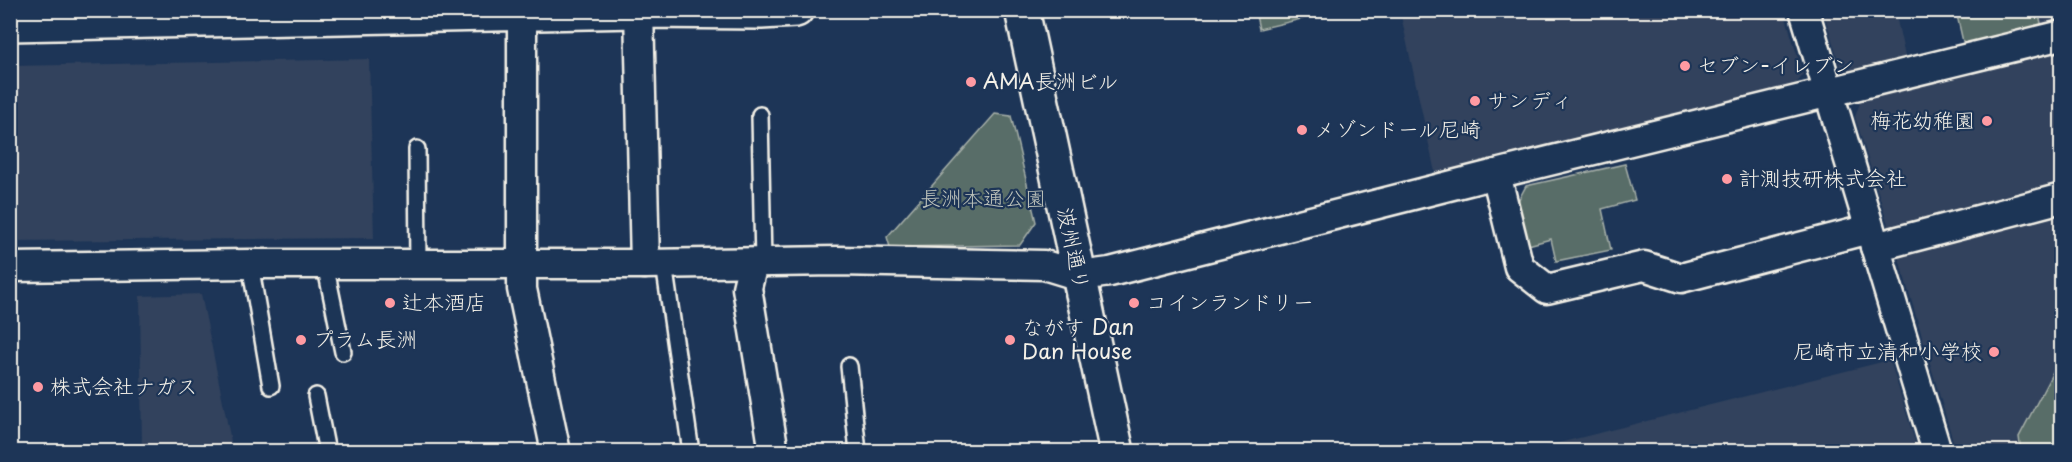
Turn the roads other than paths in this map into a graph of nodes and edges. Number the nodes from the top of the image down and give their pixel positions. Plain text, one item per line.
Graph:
1 (796, 10) edge
2 (1022, 10) edge
3 (1804, 10) edge
4 (639, 11) edge
5 (761, 11) edge
6 (522, 12) edge
7 (376, 14) edge
8 (10, 24) edge
9 (2061, 35) edge
10 (1829, 93) junction
11 (760, 116) dead end
12 (417, 149) dead end
13 (1496, 174) junction
14 (2061, 198) edge
15 (1872, 238) junction
16 (758, 263) junction
17 (250, 264) junction
18 (325, 264) junction
19 (418, 264) junction
20 (521, 264) junction
21 (654, 264) junction
22 (10, 267) edge
23 (1080, 276) junction
24 (343, 352) dead end
25 (849, 366) dead end
26 (271, 386) dead end
27 (316, 396) dead end
28 (327, 452) edge
29 (556, 452) edge
30 (692, 452) edge
31 (774, 452) edge
32 (858, 452) edge
33 (1117, 452) edge
34 (1937, 452) edge

1 - 5 street
2 - 23 street, 波州通り
3 - 10 street
4 - 5 street
4 - 6 street
4 - 21 street
6 - 7 street
6 - 20 street
7 - 8 street
9 - 10 street
10 - 13 street
10 - 15 street
11 - 16 lane
12 - 19 lane
13 - 15 street
13 - 23 street
14 - 15 street
15 - 34 street
16 - 21 street
16 - 23 street
16 - 31 street
17 - 18 street
17 - 22 street
17 - 26 lane
18 - 19 street
18 - 24 lane
19 - 20 street
20 - 21 street
20 - 29 street
21 - 30 lane
23 - 33 street, 波州通り
25 - 32 lane
27 - 28 lane

